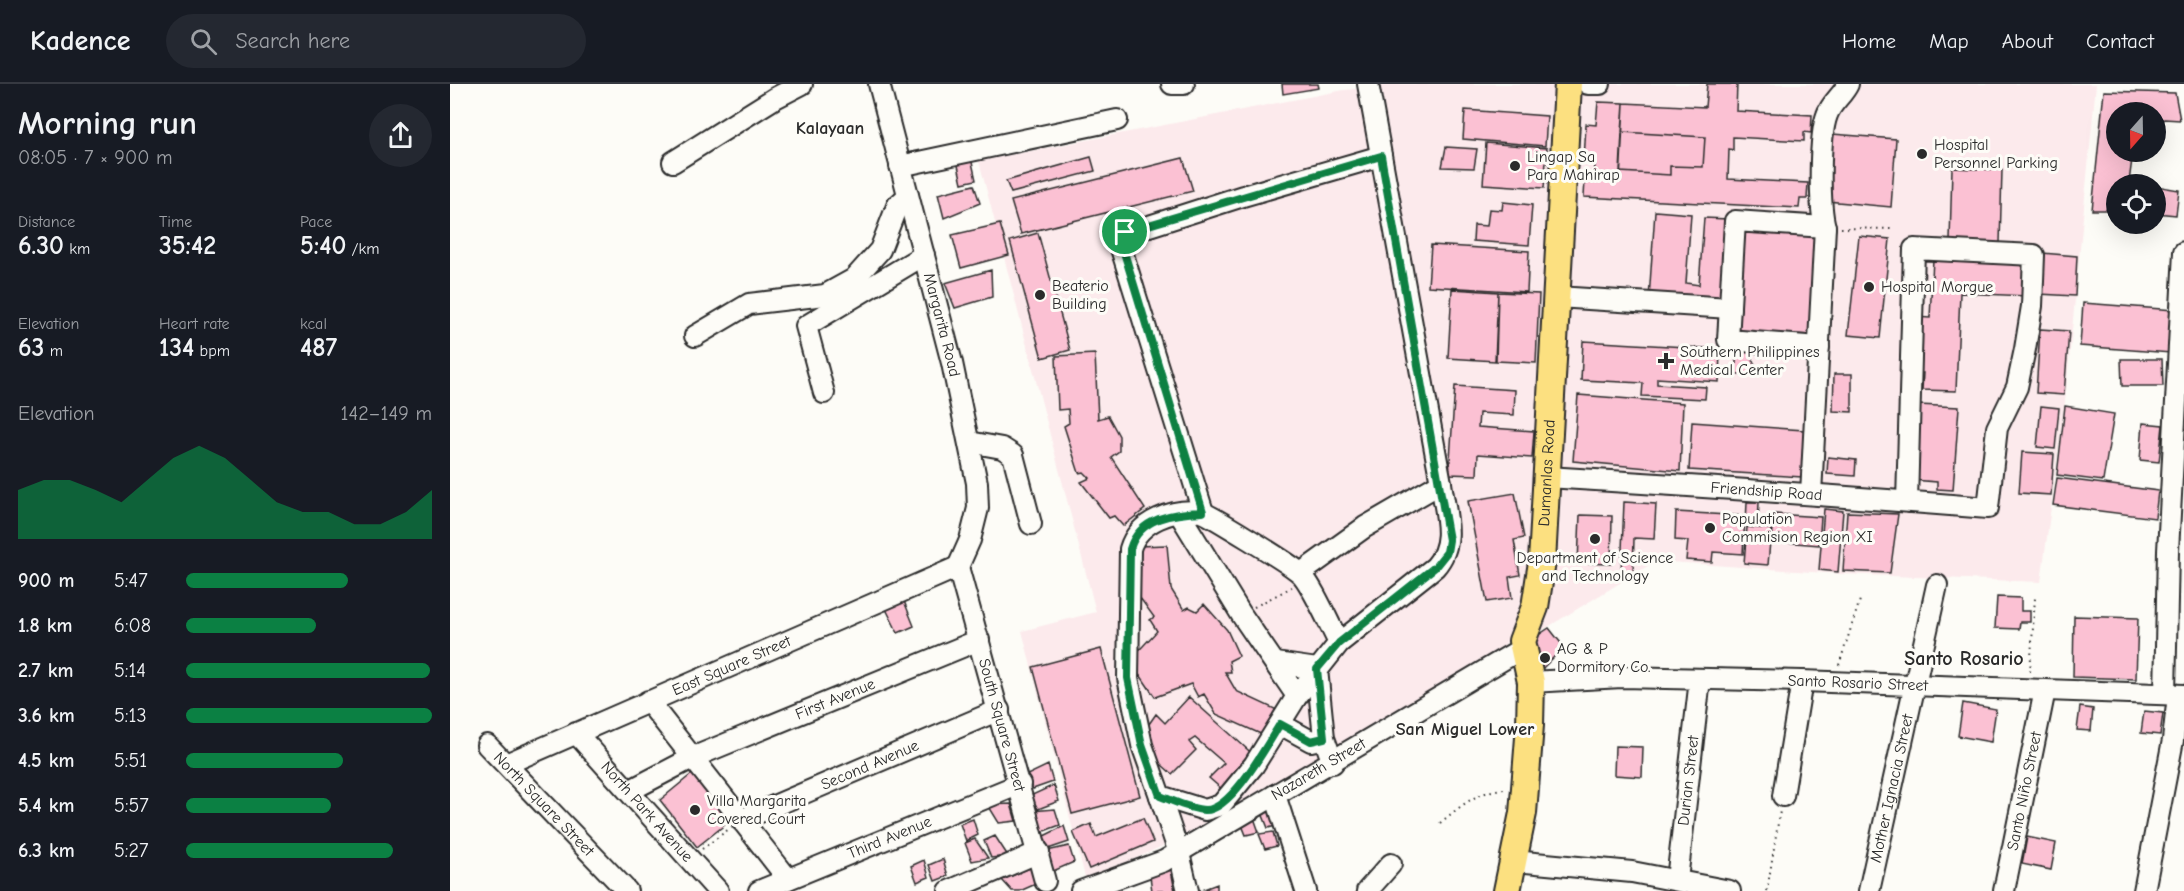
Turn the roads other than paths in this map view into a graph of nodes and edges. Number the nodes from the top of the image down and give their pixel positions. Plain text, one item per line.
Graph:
1 (802, 84) edge
2 (879, 84) edge
3 (1172, 84) edge
4 (1184, 84) edge
5 (1568, 84) edge
6 (1588, 84) edge
7 (1600, 84) edge
8 (1848, 84) edge
9 (1368, 85) edge
10 (1117, 120) dead end
11 (1381, 156) junction
12 (673, 162) dead end
13 (900, 166) junction
14 (908, 196) junction
15 (1825, 227) junction
16 (2184, 252) edge
17 (924, 255) junction
18 (1557, 297) junction
19 (2183, 300) edge
20 (1730, 308) junction
21 (695, 336) dead end
22 (1819, 347) junction
23 (824, 393) dead end
24 (969, 442) junction
25 (1547, 477) junction
26 (1441, 483) junction
27 (1811, 494) junction
28 (1907, 502) junction
29 (1203, 512) junction
30 (1179, 513) junction
31 (1031, 524) dead end
32 (958, 567) junction
33 (1302, 576) junction
34 (1937, 585) dead end
35 (979, 640) junction
36 (1339, 643) junction
37 (1521, 649) junction
38 (1276, 663) junction
39 (1317, 669) junction
40 (1700, 679) junction
41 (1802, 681) junction
42 (1531, 682) junction
43 (1913, 686) junction
44 (2037, 690) junction
45 (2176, 695) edge
46 (1297, 696) junction
47 (648, 701) junction
48 (999, 710) junction
49 (1280, 724) junction
50 (576, 732) junction
51 (1324, 738) junction
52 (486, 745) dead end
53 (694, 757) junction
54 (1333, 763) junction
55 (506, 764) junction
56 (1020, 784) junction
57 (629, 792) junction
58 (1275, 795) junction
59 (1160, 796) junction
60 (1783, 796) road end
61 (741, 820) junction
62 (1039, 852) junction
63 (1179, 853) junction
64 (1514, 861) junction
65 (1390, 864) dead end
66 (788, 879) junction
67 (1677, 880) junction
68 (1046, 881) dead end
69 (1090, 889) edge
70 (627, 891) edge
71 (718, 891) edge
72 (759, 891) edge
73 (949, 891) edge
74 (1188, 891) edge
75 (1306, 891) edge
76 (1367, 891) edge
77 (1507, 891) edge
78 (1730, 891) edge
79 (1869, 891) edge
80 (2004, 891) edge
81 (2144, 891) edge

1 - 12 street
2 - 13 street, Margarita Road
3 - 4 street
5 - 18 main road, Dumanlas Road
6 - 7 street
8 - 15 street
9 - 11 street
10 - 13 street
11 - 26 street
11 - 29 street
13 - 14 street, Margarita Road
14 - 17 street, Margarita Road
14 - 21 street
15 - 20 street
15 - 22 street
16 - 19 street
17 - 23 street
17 - 24 street, Margarita Road
18 - 20 street
18 - 25 main road, Dumanlas Road
19 - 45 street
20 - 22 street
22 - 27 street
24 - 31 street
24 - 32 street, Margarita Road
25 - 27 street, Friendship Road
25 - 37 main road, Dumanlas Road
26 - 33 street
26 - 36 street
27 - 28 street, Friendship Road
28 - 28 street, Friendship Road
29 - 30 street
29 - 33 street
30 - 38 street
30 - 59 street
32 - 35 street, South Square Street
32 - 47 street, East Square Street
33 - 36 street
34 - 43 street, Mother Ignacia Street
35 - 48 street, South Square Street
35 - 53 street, First Avenue
36 - 39 street
37 - 42 main road
37 - 54 street, Nazareth Street
38 - 39 street
38 - 46 street
39 - 46 street
39 - 51 street
40 - 41 street, Santo Rosario Street
40 - 42 street, Santo Rosario Street
40 - 67 street, Durian Street
41 - 43 street, Santo Rosario Street
41 - 60 street
42 - 64 main road
43 - 44 street, Santo Rosario Street
43 - 79 street, Mother Ignacia Street
44 - 45 street, Santo Rosario Street
44 - 80 street, Santo Niño Street
45 - 81 street
46 - 49 street
47 - 50 street, East Square Street
47 - 53 street
48 - 56 street, South Square Street
48 - 61 street, Second Avenue
49 - 51 street
49 - 59 street
50 - 55 street, East Square Street
50 - 57 street, North Park Avenue
51 - 54 street
52 - 55 street, North Square Street
53 - 57 street, First Avenue
53 - 61 street
54 - 58 street, Nazareth Street
55 - 70 street, North Square Street
56 - 62 street, South Square Street
56 - 66 street, Third Avenue
57 - 71 street, North Park Avenue
58 - 63 street, Nazareth Street
58 - 75 street
59 - 63 street
61 - 66 street
62 - 68 street, South Square Street
62 - 73 street
63 - 69 street, Nazareth Street
63 - 74 street
64 - 67 street
64 - 77 main road
65 - 76 street
66 - 72 street, Third Avenue
67 - 78 street

